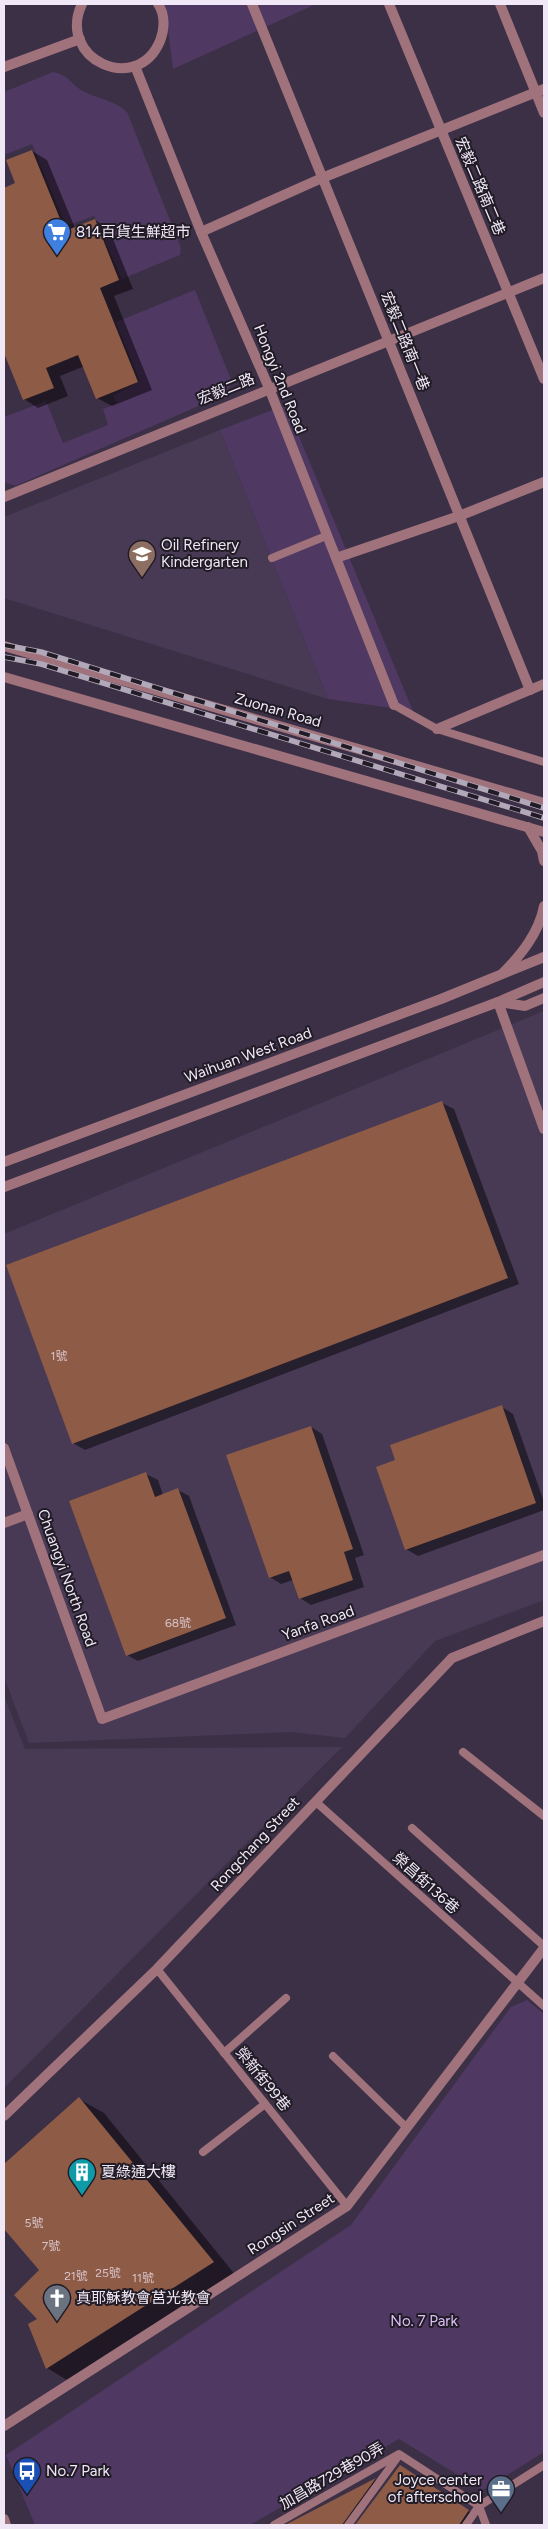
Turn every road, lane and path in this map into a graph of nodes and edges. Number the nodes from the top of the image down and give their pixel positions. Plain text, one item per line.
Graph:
1 (82, 4) edge
2 (252, 4) edge
3 (389, 4) edge
4 (500, 4) edge
5 (162, 5) edge
6 (80, 39) junction
7 (135, 66) junction
8 (4, 67) edge
9 (540, 91) edge
10 (544, 113) edge
11 (441, 130) junction
12 (322, 178) junction
13 (201, 232) junction
14 (544, 278) edge
15 (508, 292) junction
16 (388, 341) junction
17 (544, 379) edge
18 (269, 388) junction
19 (544, 482) edge
20 (4, 497) edge
21 (459, 516) junction
22 (326, 536) junction
23 (272, 558) dead end
24 (336, 558) junction
25 (4, 646) edge
26 (4, 677) edge
27 (544, 684) edge
28 (530, 690) junction
29 (394, 705) joint
30 (437, 729) junction
31 (544, 762) edge
32 (544, 803) edge
33 (528, 827) junction
34 (544, 832) edge
35 (544, 861) edge
36 (544, 906) edge
37 (544, 957) edge
38 (502, 974) junction
39 (544, 982) edge
40 (544, 998) edge
41 (498, 1002) junction
42 (544, 1128) edge
43 (4, 1162) edge
44 (4, 1188) edge
45 (4, 1448) edge
46 (28, 1514) junction
47 (4, 1523) edge
48 (544, 1555) edge
49 (544, 1621) edge
50 (102, 1719) joint
51 (464, 1752) dead end
52 (316, 1802) junction
53 (544, 1816) edge
54 (412, 1828) dead end
55 (544, 1947) edge
56 (157, 1970) junction
57 (518, 1985) junction
58 (286, 1998) dead end
59 (544, 2006) edge
60 (224, 2053) junction
61 (333, 2056) dead end
62 (265, 2104) junction
63 (4, 2116) edge
64 (407, 2128) junction
65 (202, 2152) dead end
66 (347, 2206) junction
67 (4, 2426) edge
68 (399, 2454) junction
69 (544, 2465) edge
70 (479, 2506) junction
71 (4, 2519) edge
72 (6, 2525) edge
73 (274, 2525) edge
74 (348, 2525) edge
75 (466, 2525) edge
76 (486, 2525) edge

1 - 6 street
2 - 12 street, 宏毅二路南一巷
3 - 11 street, 宏毅二路南二巷
4 - 9 street
5 - 7 street
6 - 7 street
6 - 8 street
7 - 13 street, Hongyi 2nd Road
9 - 10 street
9 - 11 street
11 - 12 street
11 - 15 street, 宏毅二路南二巷
12 - 13 street
12 - 16 street, 宏毅二路南一巷
13 - 18 street, Hongyi 2nd Road
14 - 15 street, 宏毅二路
15 - 16 street, 宏毅二路
15 - 17 street, 宏毅二路南二巷
16 - 18 street, 宏毅二路
16 - 21 street, 宏毅二路南一巷
18 - 20 street, 宏毅二路
18 - 22 street, Hongyi 2nd Road
19 - 21 street
21 - 24 street
21 - 28 street, 宏毅二路南一巷
22 - 23 lane
22 - 24 street, Hongyi 2nd Road
24 - 29 street, Hongyi 2nd Road
25 - 32 street, Zuonan Road
26 - 33 street
27 - 28 street
28 - 30 street
29 - 30 lane
30 - 31 lane
33 - 34 street
33 - 35 street
36 - 38 street, Waihuan West Road
37 - 38 street, Waihuan West Road
38 - 43 street, Waihuan West Road
39 - 41 street
40 - 41 street
41 - 42 street
41 - 44 street
45 - 46 street, Chuangyi North Road
46 - 47 street
46 - 50 street, Chuangyi North Road
48 - 50 street, Yanfa Road
49 - 52 street, Rongchang Street
51 - 53 lane
52 - 56 street, Rongchang Street
52 - 57 lane, 榮昌街136巷
54 - 55 lane
55 - 57 street, Rongsin Street
56 - 60 lane, 榮新街99巷
56 - 63 street, Rongchang Street
57 - 59 lane, 榮昌街136巷
57 - 64 street, Rongsin Street
58 - 60 lane
60 - 62 lane, 榮新街99巷
61 - 64 lane
62 - 65 lane
62 - 66 lane, 榮新街99巷
64 - 66 street, Rongsin Street
66 - 67 street, Rongsin Street
68 - 70 lane, 加昌路729巷90弄
68 - 73 lane, 加昌路729巷90弄
68 - 74 lane
69 - 70 lane
70 - 75 lane
70 - 76 lane
71 - 72 street

